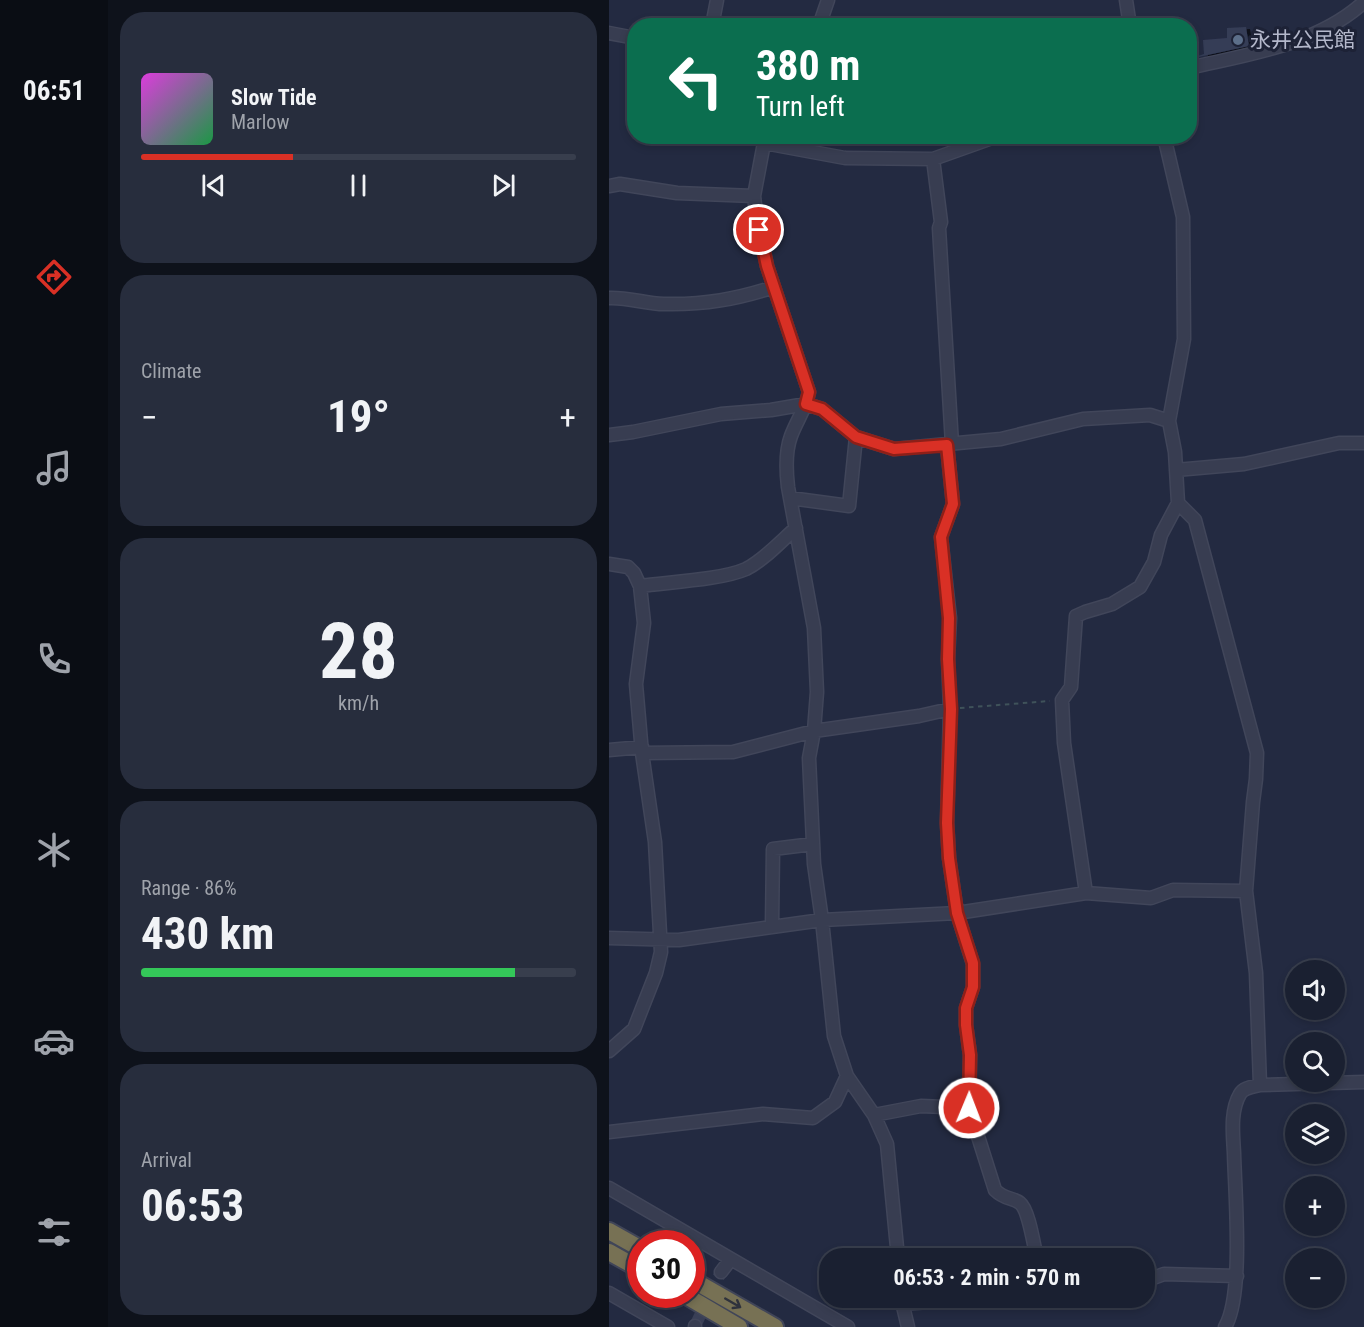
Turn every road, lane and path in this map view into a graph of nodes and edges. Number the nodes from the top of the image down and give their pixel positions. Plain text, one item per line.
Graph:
1 (717, 0) edge
2 (828, 0) edge
3 (1126, 0) edge
4 (1364, 2) edge
5 (714, 18) edge
6 (822, 18) edge
7 (1129, 18) edge
8 (609, 33) edge
9 (627, 36) edge
10 (1197, 66) edge
11 (765, 144) edge
12 (784, 144) edge
13 (975, 144) edge
14 (1166, 144) edge
15 (933, 159) junction
16 (609, 186) edge
17 (754, 196) junction
18 (774, 287) junction
19 (609, 298) edge
20 (806, 404) junction
21 (1169, 421) junction
22 (609, 435) edge
23 (856, 437) junction
24 (1364, 443) edge
25 (949, 444) junction
26 (1176, 470) junction
27 (790, 498) junction
28 (1178, 503) junction
29 (796, 528) junction
30 (609, 564) edge
31 (640, 586) junction
32 (1062, 700) junction
33 (951, 709) junction
34 (814, 731) junction
35 (609, 750) edge
36 (642, 750) junction
37 (813, 844) junction
38 (1247, 891) junction
39 (1086, 893) junction
40 (957, 913) junction
41 (822, 920) junction
42 (772, 926) junction
43 (609, 938) edge
44 (660, 940) junction
45 (609, 1051) edge
46 (847, 1076) junction
47 (1364, 1082) edge
48 (1260, 1085) junction
49 (969, 1108) junction
50 (874, 1115) junction
51 (609, 1132) edge
52 (609, 1188) edge
53 (609, 1231) edge
54 (627, 1241) edge
55 (897, 1248) edge
56 (1034, 1248) edge
57 (609, 1252) edge
58 (731, 1259) junction
59 (627, 1262) edge
60 (721, 1272) tunnel mouth
61 (1237, 1276) junction
62 (1155, 1277) edge
63 (705, 1287) edge
64 (609, 1293) edge
65 (705, 1307) edge
66 (903, 1308) edge
67 (668, 1327) edge
68 (739, 1327) edge
69 (774, 1327) edge
70 (848, 1327) edge
71 (908, 1327) edge
72 (1225, 1327) edge

1 - 5 street
2 - 6 street
3 - 7 street
4 - 10 street
8 - 9 street
11 - 17 street
12 - 15 street
13 - 15 street
14 - 21 street
15 - 25 street
16 - 17 street
17 - 18 street
18 - 19 street
18 - 20 street
20 - 22 street
20 - 23 street
20 - 27 street
21 - 25 street
21 - 26 street
23 - 25 street
23 - 27 street
24 - 26 street
25 - 33 street
26 - 28 street
27 - 29 street
28 - 32 street
28 - 38 street
29 - 31 street
29 - 34 street
30 - 31 street
31 - 36 street
32 - 33 path
32 - 39 street
33 - 34 street
33 - 40 street
34 - 36 street
34 - 37 street
35 - 36 street
36 - 44 street
37 - 41 street
37 - 42 street
38 - 39 street
38 - 48 street
39 - 40 street
40 - 41 street
40 - 49 street
41 - 42 street
41 - 46 street
42 - 44 street
43 - 44 street
44 - 45 street
46 - 50 street
46 - 51 street
47 - 48 street
48 - 61 street
49 - 50 street
49 - 56 street
50 - 55 street
52 - 58 street
53 - 54 highway
57 - 59 highway
58 - 60 street
58 - 70 street
61 - 62 street
61 - 72 street
63 -> 69 highway
64 - 67 street
65 - 68 highway
66 - 71 street

